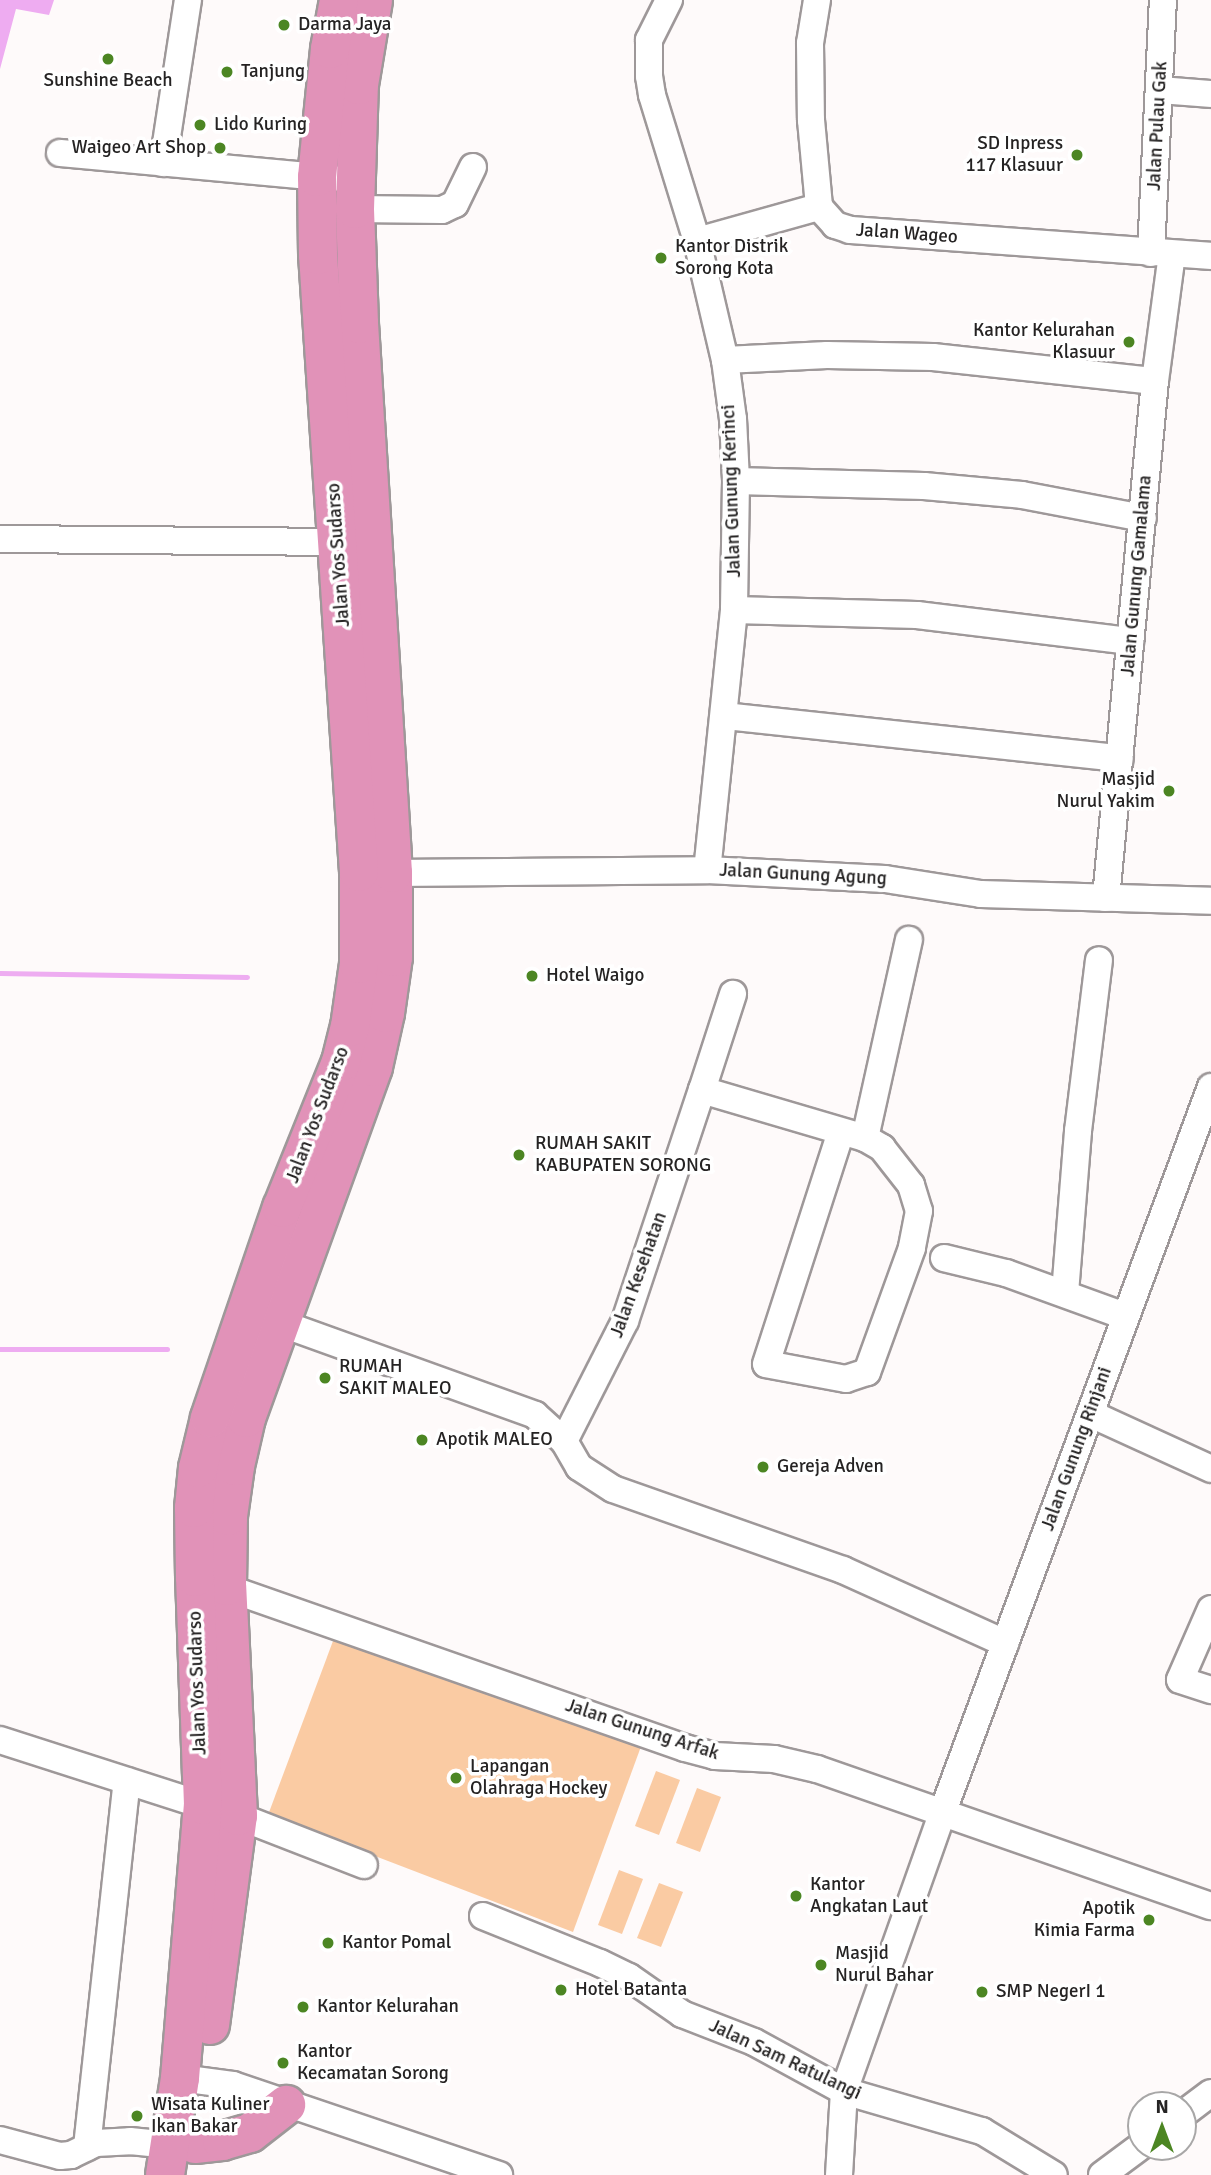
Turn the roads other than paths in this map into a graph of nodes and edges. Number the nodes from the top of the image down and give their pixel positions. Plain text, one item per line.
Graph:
1 (188, 0) edge
2 (339, 0) edge
3 (373, 0) edge
4 (669, 0) edge
5 (817, 0) edge
6 (1163, 0) edge
7 (1160, 90) junction
8 (1211, 94) edge
9 (60, 153) dead end
10 (163, 163) junction
11 (473, 167) dead end
12 (317, 177) junction
13 (355, 194) junction
14 (819, 206) junction
15 (696, 241) junction
16 (1162, 253) junction
17 (1211, 256) edge
18 (724, 360) junction
19 (1155, 381) junction
20 (736, 481) junction
21 (1143, 518) junction
22 (0, 539) edge
23 (338, 542) junction
24 (734, 610) junction
25 (1130, 641) junction
26 (725, 716) junction
27 (1120, 758) junction
28 (707, 870) junction
29 (393, 873) junction
30 (1106, 898) junction
31 (1211, 901) edge
32 (909, 940) dead end
33 (1099, 960) dead end
34 (733, 994) dead end
35 (357, 1064) junction
36 (1211, 1087) edge
37 (700, 1096) junction
38 (853, 1135) junction
39 (944, 1258) dead end
40 (1065, 1293) junction
41 (1125, 1316) junction
42 (280, 1323) junction
43 (1091, 1414) junction
44 (564, 1441) junction
45 (1211, 1469) edge
46 (211, 1582) junction
47 (1211, 1609) edge
48 (1005, 1643) junction
49 (1211, 1690) edge
50 (0, 1740) edge
51 (127, 1781) junction
52 (220, 1811) junction
53 (943, 1811) junction
54 (363, 1866) dead end
55 (1211, 1906) edge
56 (482, 1916) dead end
57 (191, 2079) junction
58 (844, 2091) junction
59 (286, 2105) junction
60 (0, 2140) edge
61 (87, 2147) junction
62 (1127, 2156) edge
63 (180, 2160) edge
64 (499, 2175) edge
65 (839, 2175) edge
66 (1054, 2175) edge
67 (1102, 2175) edge

1 - 10 street
2 - 12 highway, Jalan Yos Sudarso
3 - 13 highway, Jalan Yos Sudarso
4 - 15 street, Jalan Gunung Kerinci
5 - 14 street
6 - 7 street, Jalan Pulau Gak
7 - 8 street
7 - 16 street, Jalan Pulau Gak
9 - 10 street
10 - 12 street
11 - 13 street
12 - 13 street
12 - 23 highway, Jalan Yos Sudarso
13 - 29 highway, Jalan Yos Sudarso
14 - 15 street
14 - 16 street, Jalan Wageo
15 - 18 street, Jalan Gunung Kerinci
16 - 17 street, Jalan Wageo
16 - 19 street, Jalan Gunung Gamalama
18 - 19 street
18 - 20 street, Jalan Gunung Kerinci
19 - 21 street, Jalan Gunung Gamalama
20 - 21 street
20 - 24 street, Jalan Gunung Kerinci
21 - 25 street, Jalan Gunung Gamalama
22 - 23 street
23 - 35 highway, Jalan Yos Sudarso
24 - 25 street
24 - 26 street, Jalan Gunung Kerinci
25 - 27 street, Jalan Gunung Gamalama
26 - 27 street
26 - 28 street, Jalan Gunung Kerinci
27 - 30 street, Jalan Gunung Gamalama
28 - 29 street, Jalan Gunung Agung
28 - 30 street, Jalan Gunung Agung
29 - 35 highway, Jalan Yos Sudarso
30 - 31 street, Jalan Gunung Agung
32 - 38 street
33 - 40 street
34 - 37 street, Jalan Kesehatan
35 - 42 highway, Jalan Yos Sudarso
35 - 46 highway, Jalan Yos Sudarso
36 - 41 street, Jalan Gunung Rinjani
37 - 38 street
37 - 44 street, Jalan Kesehatan
38 - 38 street
39 - 40 street
40 - 41 street
41 - 43 street, Jalan Gunung Rinjani
42 - 44 street
42 - 46 highway, Jalan Yos Sudarso
43 - 45 street
43 - 48 street, Jalan Gunung Rinjani
44 - 48 street
46 - 52 highway, Jalan Yos Sudarso
46 - 53 street, Jalan Gunung Arfak
47 - 49 street
48 - 53 street, Jalan Gunung Rinjani
50 - 51 street
51 - 52 street
51 - 61 street
52 - 54 street
52 - 57 highway, Jalan Yos Sudarso
53 - 55 street, Jalan Gunung Arfak
53 - 58 street, Jalan Gunung Rinjani
56 - 58 street, Jalan Sam Ratulangi
57 - 59 street
57 - 63 highway, Jalan Yos Sudarso
58 - 65 street, Jalan Gunung Rinjani
58 - 66 street, Jalan Sam Ratulangi
59 - 63 highway
59 - 64 street
60 - 61 street
61 - 63 street
62 - 67 street

